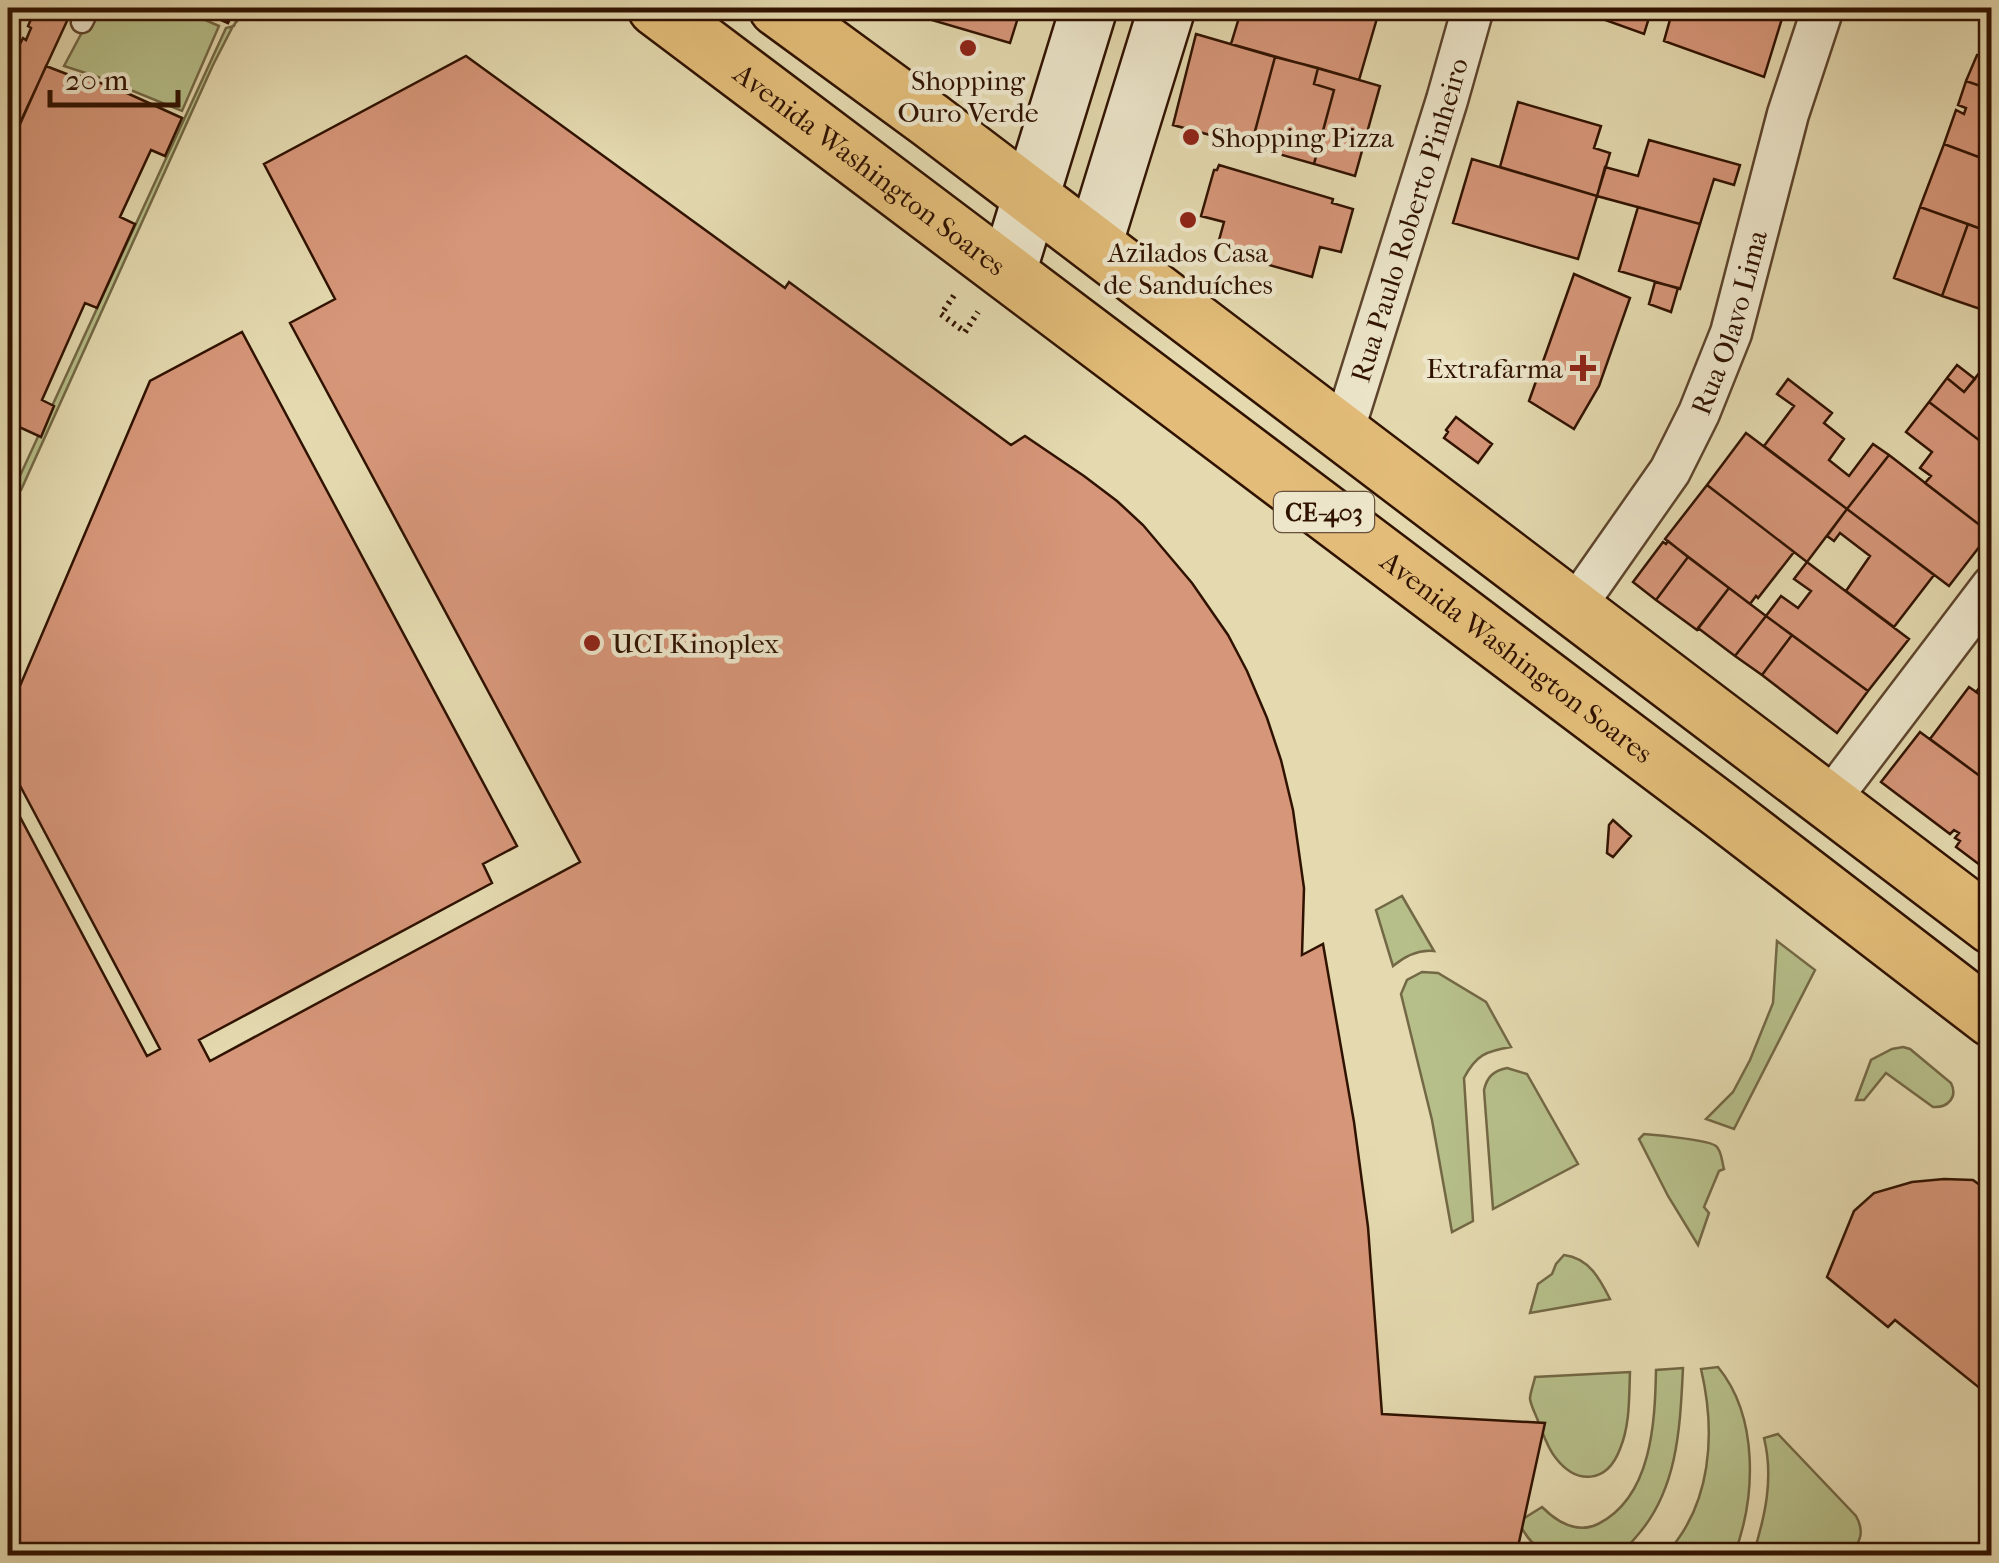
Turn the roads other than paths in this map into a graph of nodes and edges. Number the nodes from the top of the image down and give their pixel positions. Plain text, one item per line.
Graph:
1 (656, 8) edge
2 (777, 8) edge
3 (1088, 8) edge
4 (1168, 8) edge
5 (1473, 8) edge
6 (1823, 8) edge
7 (1031, 197) junction
8 (1094, 244) junction
9 (997, 286) junction
10 (1343, 432) junction
11 (1992, 586) edge
12 (1574, 608) junction
13 (1828, 802) junction
14 (1992, 926) edge
15 (1992, 1018) edge

1 - 9 main road, Avenida Washington Soares / CE-403
2 - 7 main road, CE-403
3 - 7 main road
4 - 8 main road
5 - 10 street, Rua Paulo Roberto Pinheiro
6 - 12 street, Rua Olavo Lima
7 - 8 main road, CE-403
7 - 9 main road
8 - 10 main road, CE-403
9 - 15 main road, Avenida Washington Soares / CE-403
10 - 12 main road, CE-403
11 - 13 street
12 - 13 main road, CE-403
13 - 14 main road, CE-403

